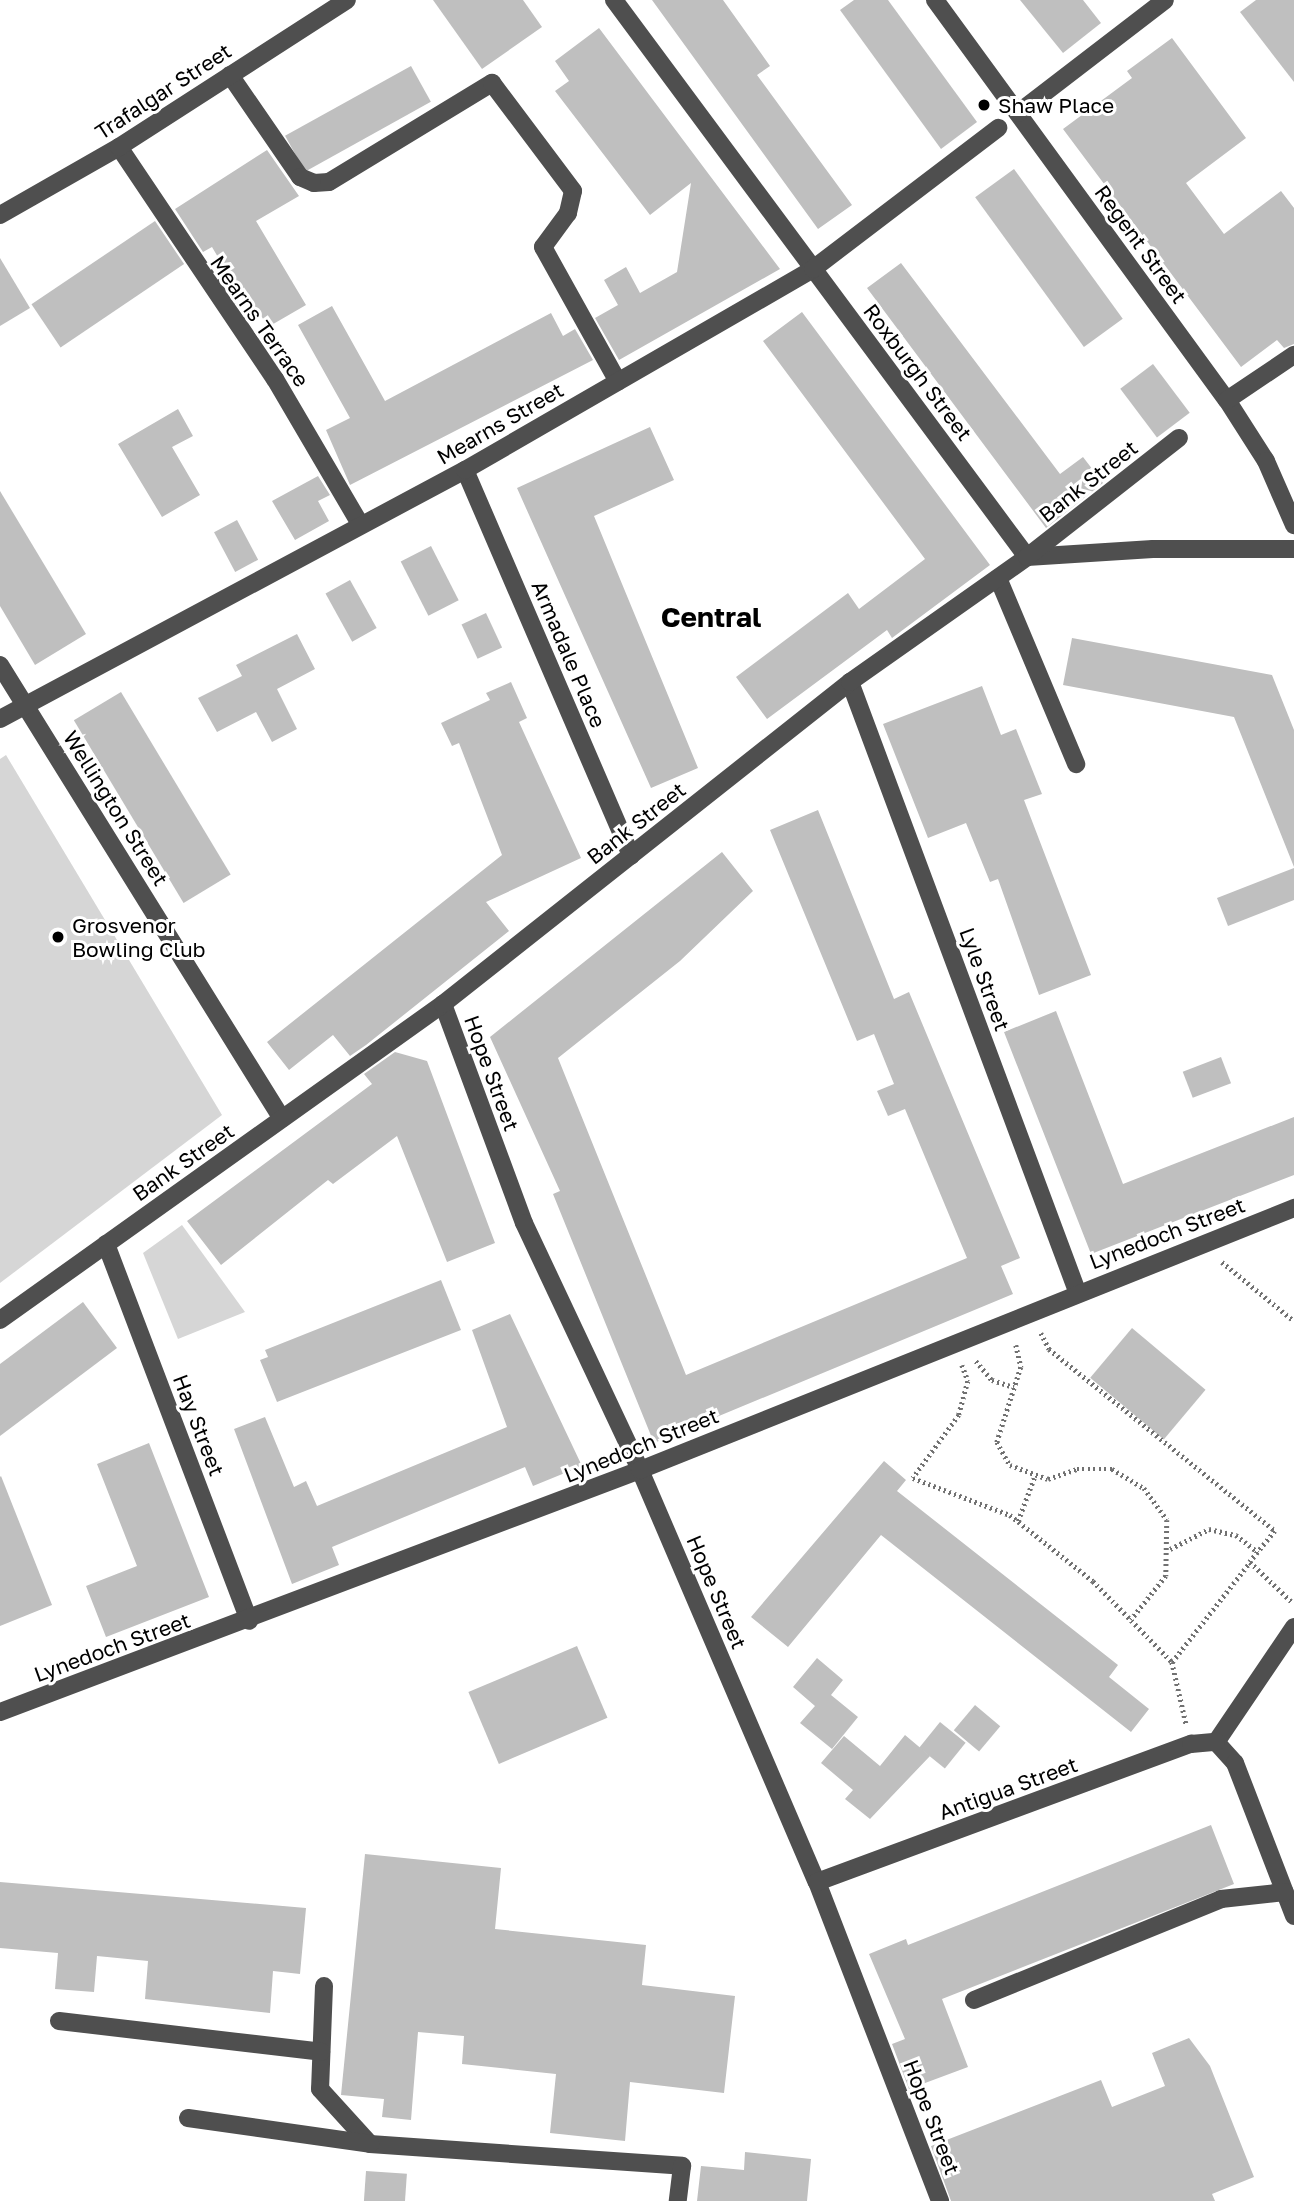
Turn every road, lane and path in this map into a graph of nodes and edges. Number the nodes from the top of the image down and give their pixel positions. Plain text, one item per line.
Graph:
1 (346, 0) edge
2 (614, 0) edge
3 (935, 0) edge
4 (1164, 0) edge
5 (230, 75) junction
6 (1018, 113) junction
7 (998, 128) dead end
8 (119, 147) junction
9 (0, 215) edge
10 (813, 269) junction
11 (1294, 355) edge
12 (618, 382) junction
13 (1227, 400) junction
14 (1179, 438) dead end
15 (465, 470) junction
16 (360, 524) junction
17 (1294, 525) edge
18 (1294, 549) edge
19 (1027, 557) junction
20 (998, 578) junction
21 (0, 665) edge
22 (850, 682) junction
23 (25, 705) junction
24 (0, 719) edge
25 (1076, 764) dead end
26 (631, 856) junction
27 (443, 1004) junction
28 (282, 1119) junction
29 (1294, 1208) edge
30 (106, 1244) junction
31 (1201, 1244) junction
32 (1077, 1291) junction
33 (1030, 1311) junction
34 (0, 1320) edge
35 (1294, 1321) edge
36 (1005, 1322) junction
37 (958, 1341) junction
38 (1014, 1387) junction
39 (640, 1470) junction
40 (1034, 1478) junction
41 (1018, 1521) junction
42 (1169, 1549) junction
43 (1258, 1552) junction
44 (1250, 1562) junction
45 (1294, 1604) edge
46 (1131, 1620) junction
47 (249, 1621) junction
48 (1294, 1627) edge
49 (1172, 1662) junction
50 (0, 1713) edge
51 (1216, 1742) junction
52 (1191, 1744) junction
53 (817, 1882) junction
54 (1285, 1892) junction
55 (1294, 1916) edge
56 (324, 1986) dead end
57 (974, 2000) dead end
58 (59, 2021) dead end
59 (321, 2052) junction
60 (188, 2118) dead end
61 (370, 2144) junction
62 (678, 2201) edge
63 (940, 2201) edge

1 - 5 street, Trafalgar Street
2 - 10 street, Roxburgh Street
3 - 6 street, Regent Street
4 - 6 street
5 - 8 street, Trafalgar Street
5 - 12 street
6 - 13 street, Regent Street
7 - 10 street, Mearns Street
8 - 9 street, Trafalgar Street
8 - 16 street, Mearns Terrace
10 - 12 street, Mearns Street
10 - 19 street, Roxburgh Street
11 - 13 street
12 - 15 street, Mearns Street
13 - 17 street, Regent Street
14 - 19 street, Bank Street
15 - 16 street, Mearns Street
15 - 26 street, Armadale Place
16 - 23 street, Mearns Street
18 - 19 street
19 - 20 street, Bank Street
20 - 22 street, Bank Street
20 - 25 street
21 - 23 street, Wellington Street
22 - 26 street, Bank Street
22 - 32 street, Lyle Street
23 - 24 street, Mearns Street
23 - 28 street, Wellington Street
26 - 27 street, Bank Street
27 - 28 street, Bank Street
27 - 39 street, Hope Street
28 - 30 street, Bank Street
29 - 31 street, Lynedoch Street
30 - 34 street, Bank Street
30 - 47 street, Hay Street
31 - 32 street, Lynedoch Street
31 - 35 path
32 - 33 street, Lynedoch Street
33 - 36 street, Lynedoch Street
33 - 43 path
36 - 37 street, Lynedoch Street
36 - 38 path
37 - 38 path
37 - 39 street, Lynedoch Street
37 - 41 path
38 - 40 path
39 - 47 street, Lynedoch Street
39 - 53 street, Hope Street
40 - 41 path
40 - 42 path
41 - 46 path
42 - 43 path
42 - 46 path
43 - 44 path
44 - 45 path
44 - 49 path
46 - 49 path
47 - 50 street, Lynedoch Street
48 - 51 street
49 - 52 path
51 - 52 street, Antigua Street
51 - 54 street
52 - 53 street, Antigua Street
53 - 63 street, Hope Street
54 - 55 street
54 - 57 street
56 - 59 street
58 - 59 street
59 - 61 street
60 - 61 street
61 - 62 street

